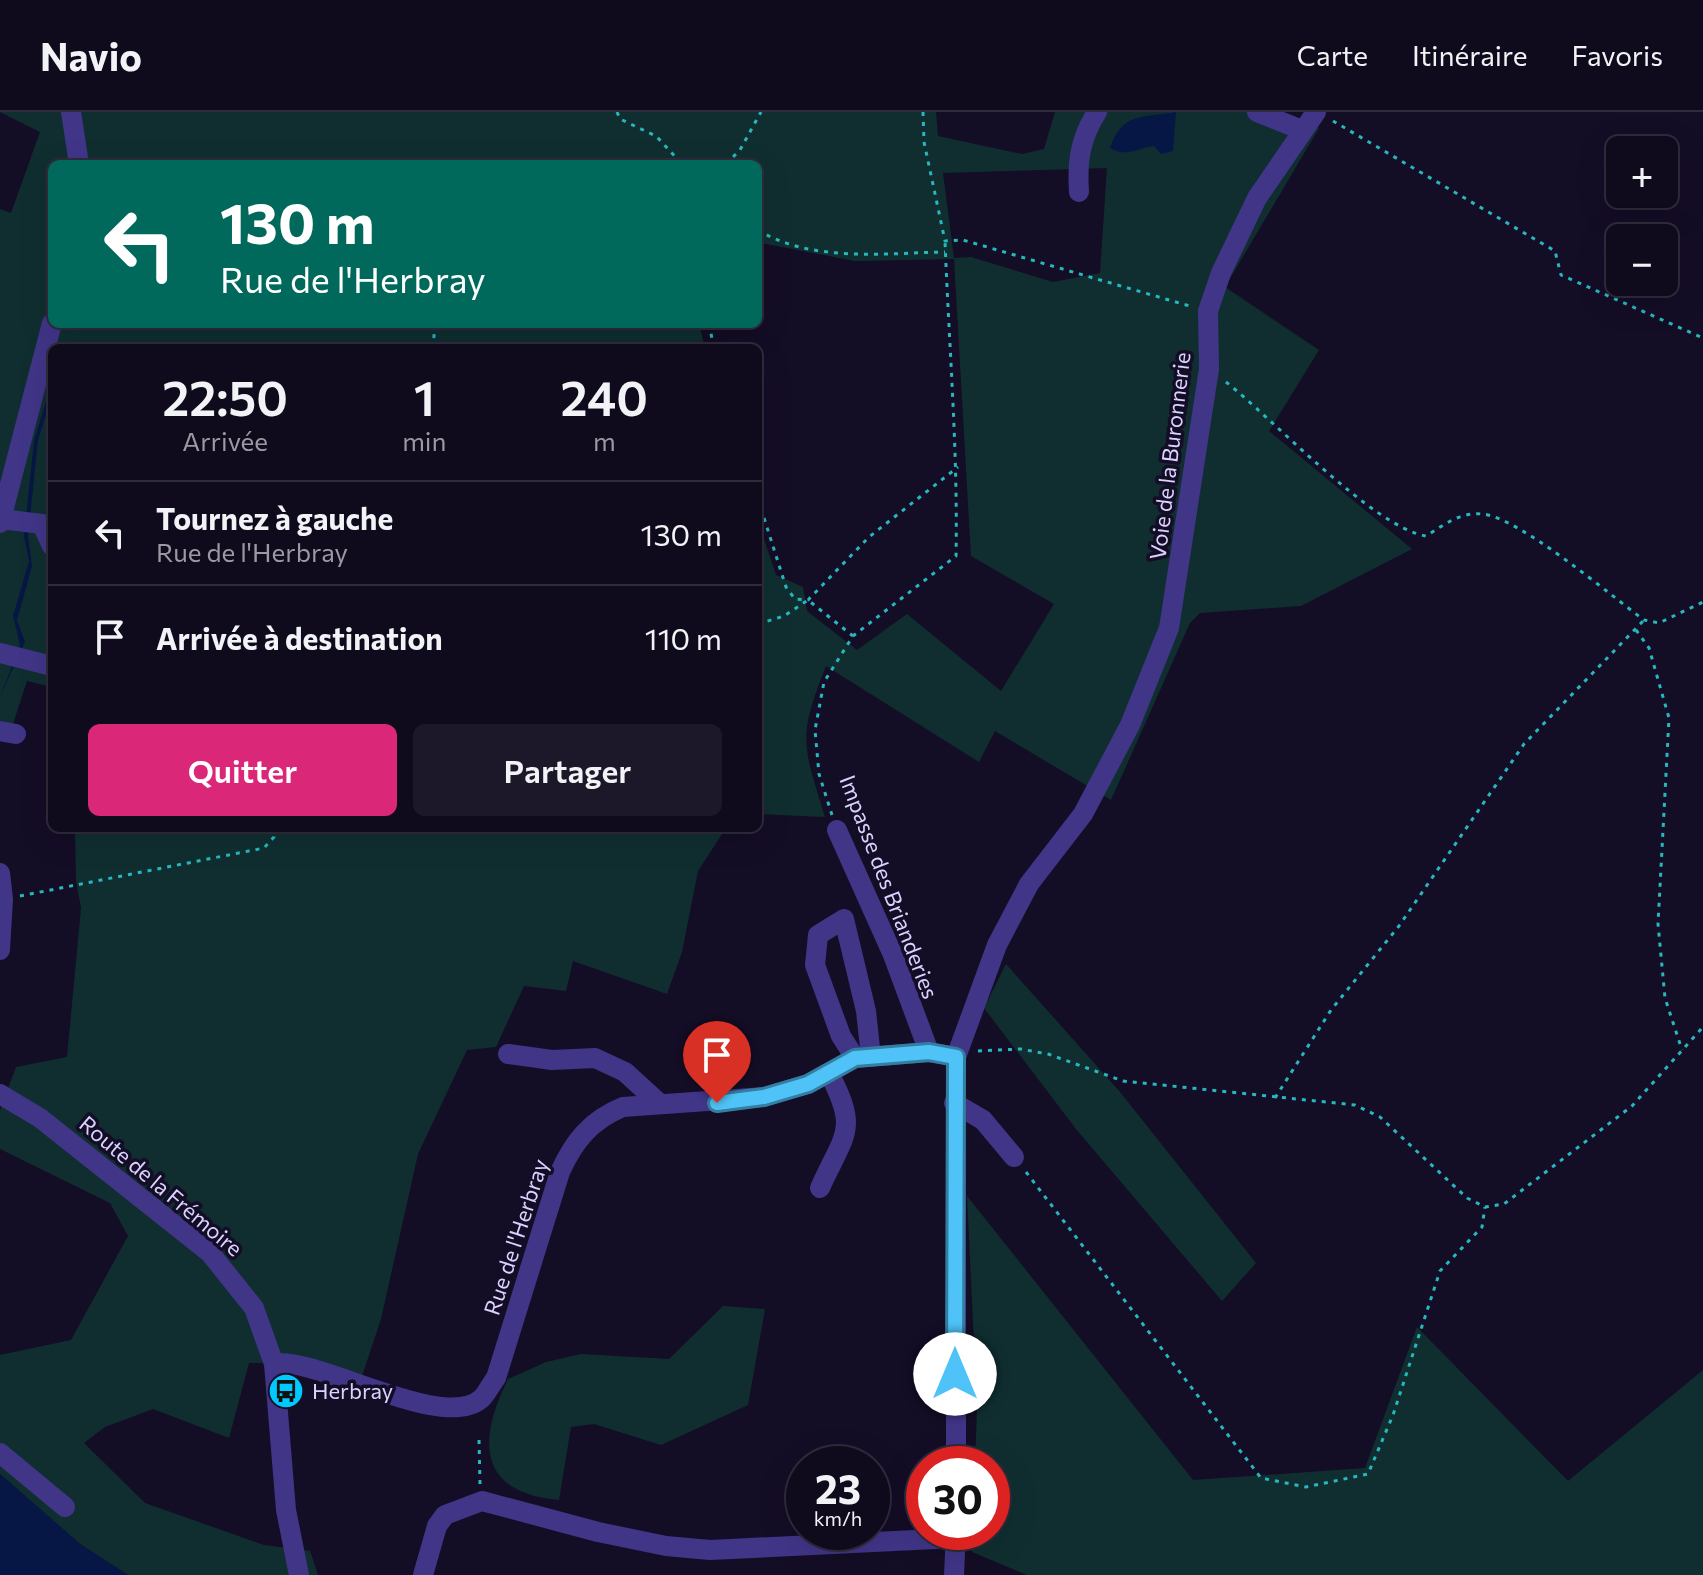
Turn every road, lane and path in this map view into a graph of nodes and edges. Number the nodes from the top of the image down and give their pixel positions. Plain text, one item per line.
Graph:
1 (71, 112) edge
2 (617, 112) edge
3 (761, 112) edge
4 (923, 112) edge
5 (1097, 112) edge
6 (1257, 112) edge
7 (1316, 112) edge
8 (1325, 112) edge
9 (1302, 130) junction
10 (78, 160) edge
11 (678, 160) edge
12 (730, 160) edge
13 (1079, 192) dead end
14 (762, 232) edge
15 (945, 241) junction
16 (945, 252) junction
17 (1208, 311) junction
18 (51, 328) edge
19 (1703, 338) edge
20 (1209, 369) junction
21 (958, 467) junction
22 (762, 512) edge
23 (47, 516) edge
24 (0, 521) edge
25 (808, 600) junction
26 (1703, 602) edge
27 (1644, 620) junction
28 (762, 623) edge
29 (1636, 630) junction
30 (853, 636) junction
31 (0, 653) edge
32 (48, 665) edge
33 (837, 830) joint
34 (274, 832) edge
35 (0, 873) edge
36 (3, 899) junction
37 (872, 907) junction
38 (844, 919) junction
39 (0, 950) edge
40 (1703, 1027) edge
41 (1682, 1050) junction
42 (929, 1052) junction
43 (508, 1054) dead end
44 (956, 1057) junction
45 (863, 1058) junction
46 (829, 1073) junction
47 (0, 1094) edge
48 (1275, 1098) junction
49 (954, 1103) junction
50 (660, 1104) junction
51 (1014, 1157) joint
52 (820, 1188) dead end
53 (1485, 1207) junction
54 (274, 1364) junction
55 (479, 1440) dead end
56 (956, 1446) edge
57 (0, 1453) edge
58 (482, 1501) junction
59 (65, 1507) dead end
60 (906, 1538) edge
61 (955, 1550) edge
62 (299, 1575) edge
63 (423, 1575) edge
64 (954, 1575) edge

1 - 10 street
2 - 11 path
3 - 12 path
4 - 15 path
5 - 13 street
6 - 9 street
7 - 9 street, Voie de la Buronnerie
8 - 19 path
9 - 17 street, Voie de la Buronnerie
14 - 16 path
15 - 16 path
15 - 17 path
16 - 21 path
17 - 20 street, Voie de la Buronnerie
18 - 24 street
20 - 27 path
20 - 44 street, Voie de la Buronnerie
21 - 25 path
21 - 30 path, Impasse des Brianderies
22 - 25 path
23 - 24 street
25 - 28 path
25 - 30 path
26 - 27 path
27 - 29 path
29 - 41 path
29 - 48 path
30 - 33 path, Impasse des Brianderies
31 - 32 street
33 - 37 street, Impasse des Brianderies
34 - 36 path
35 - 36 street
36 - 39 street
37 - 38 street
37 - 42 street, Impasse des Brianderies
38 - 45 street
38 - 45 street
40 - 41 path
41 - 53 path
42 - 44 street, Rue de l'Herbray
42 - 45 street, Rue de l'Herbray
43 - 50 street
44 - 48 path
44 - 49 street, Voie de la Buronnerie
45 - 46 street, Rue de l'Herbray
46 - 50 street, Rue de l'Herbray
46 - 52 street
47 - 54 street, Route de la Frémoire
48 - 53 path
49 - 51 street
49 - 56 street, Voie de la Buronnerie
50 - 54 street, Rue de l'Herbray
51 - 53 path
54 - 62 street, Route de la Frémoire
55 - 58 path
57 - 59 street
58 - 60 street
58 - 63 street
61 - 64 street

